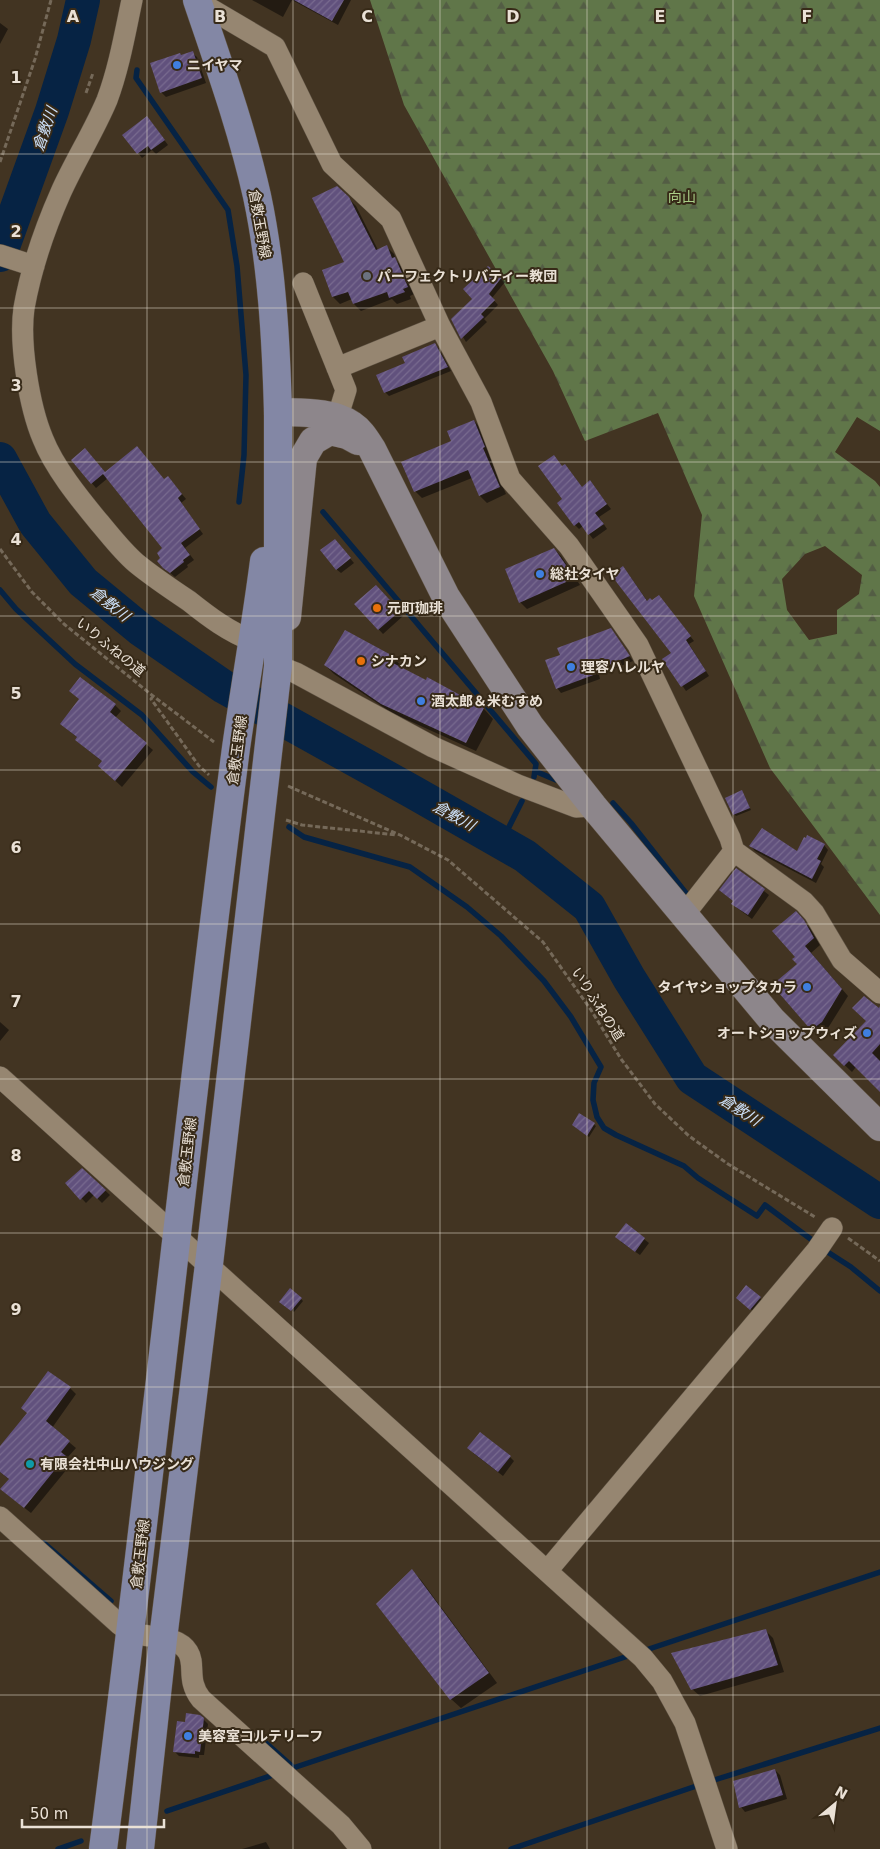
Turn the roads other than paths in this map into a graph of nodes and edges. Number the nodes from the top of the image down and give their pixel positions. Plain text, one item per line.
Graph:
1 (132, 0) edge
2 (197, 0) edge
3 (0, 255) edge
4 (30, 265) junction
5 (303, 283) dead end
6 (440, 326) junction
7 (336, 368) junction
8 (278, 412) junction
9 (337, 419) junction
10 (372, 449) junction
11 (279, 456) junction
12 (252, 648) junction
13 (278, 666) junction
14 (593, 806) junction
15 (734, 851) junction
16 (683, 916) junction
17 (880, 993) edge
18 (0, 1077) edge
19 (880, 1127) edge
20 (177, 1236) junction
21 (825, 1239) road end
22 (209, 1264) junction
23 (0, 1517) edge
24 (547, 1571) junction
25 (131, 1632) junction
26 (163, 1639) junction
27 (103, 1849) edge
28 (140, 1849) edge
29 (361, 1849) edge
30 (727, 1849) edge

1 - 4 street
2 - 6 street
2 - 8 main road, 倉敷玉野線
3 - 4 street
4 - 12 street
5 - 7 street
6 - 7 street
6 - 15 street
7 - 9 street
8 - 9 street
8 - 11 main road, 倉敷玉野線
9 - 10 street
10 - 13 street
10 - 14 street
11 - 12 main road, 倉敷玉野線
11 - 13 main road, 倉敷玉野線
12 - 20 main road, 倉敷玉野線
13 - 14 street
13 - 22 main road, 倉敷玉野線
14 - 16 street
15 - 16 street
15 - 17 street
16 - 19 street
18 - 20 street
20 - 22 street
20 - 25 main road, 倉敷玉野線
21 - 24 street
22 - 24 street
22 - 26 main road, 倉敷玉野線
23 - 25 street
24 - 30 street
25 - 26 street
25 - 27 main road, 倉敷玉野線
26 - 28 main road, 倉敷玉野線
26 - 29 street

